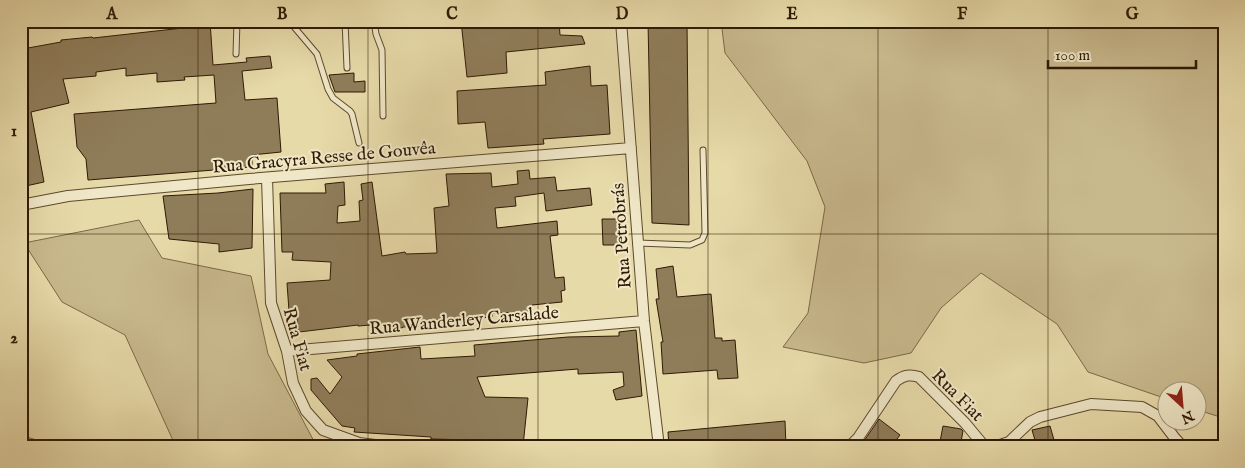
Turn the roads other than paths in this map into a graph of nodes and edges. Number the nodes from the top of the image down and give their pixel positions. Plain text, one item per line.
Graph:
1 (236, 21) edge
2 (289, 21) edge
3 (345, 21) edge
4 (374, 21) edge
5 (621, 21) edge
6 (236, 54) dead end
7 (347, 68) dead end
8 (383, 116) dead end
9 (359, 143) dead end
10 (630, 148) junction
11 (703, 150) dead end
12 (267, 178) junction
13 (21, 204) edge
14 (638, 243) junction
15 (644, 321) junction
16 (287, 351) junction
17 (391, 447) edge
18 (659, 447) edge
19 (849, 447) edge
20 (985, 447) edge
21 (994, 447) edge
22 (1183, 447) edge

1 - 6 lane
2 - 9 lane
3 - 7 lane
4 - 8 lane
5 - 10 street, Rua Petrobrás
10 - 12 street, Rua Gracyra Resse de Gouvêa
10 - 14 street, Rua Petrobrás
11 - 14 lane
12 - 13 street, Rua Gracyra Resse de Gouvêa
12 - 16 street, Rua Fiat
14 - 15 street, Rua Petrobrás
15 - 16 street, Rua Wanderley Carsalade
15 - 18 street, Rua Petrobrás
16 - 17 street, Rua Fiat
19 - 20 street, Rua Fiat
21 - 22 street

